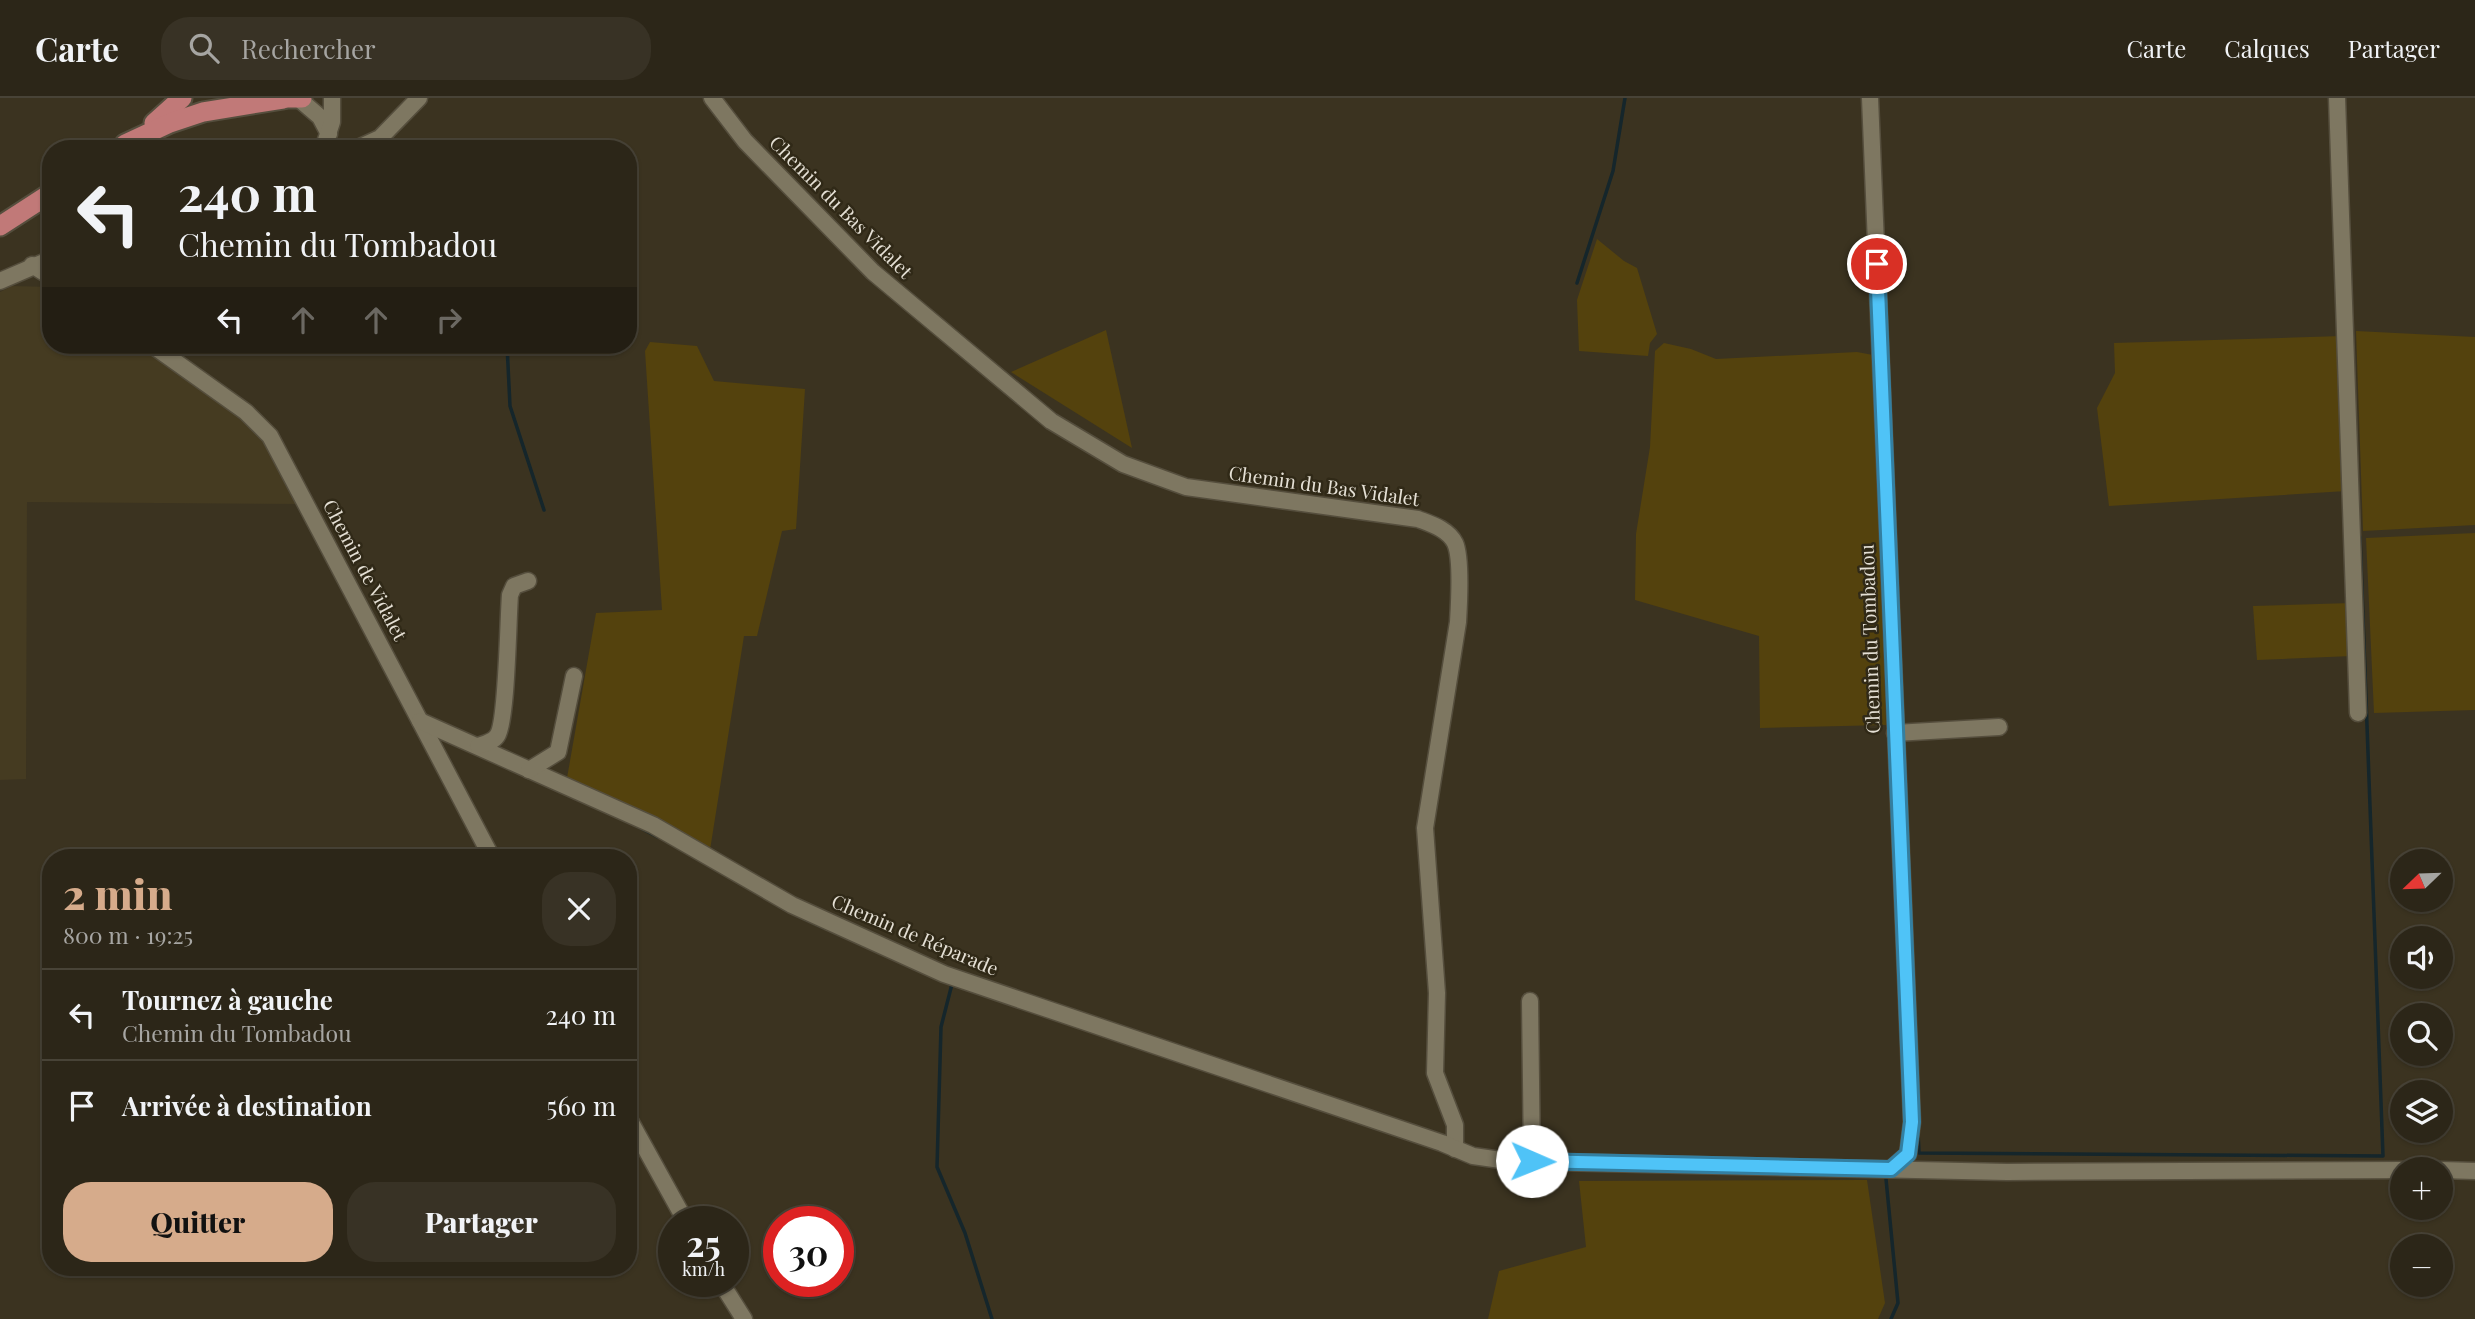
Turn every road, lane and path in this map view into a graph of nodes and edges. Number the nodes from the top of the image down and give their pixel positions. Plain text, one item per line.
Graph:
1 (182, 98) edge
2 (332, 98) edge
3 (419, 98) edge
4 (712, 98) edge
5 (1870, 98) edge
6 (2337, 98) edge
7 (290, 99) edge
8 (131, 140) edge
9 (136, 140) edge
10 (324, 140) edge
11 (326, 140) edge
12 (376, 140) edge
13 (42, 199) edge
14 (7, 221) edge
15 (42, 262) edge
16 (32, 265) junction
17 (42, 271) edge
18 (0, 281) edge
19 (165, 354) edge
20 (528, 582) dead end
21 (574, 676) dead end
22 (2358, 713) dead end
23 (420, 721) junction
24 (1999, 727) dead end
25 (1895, 733) junction
26 (478, 746) junction
27 (529, 770) junction
28 (487, 849) edge
29 (1530, 1002) dead end
30 (637, 1134) edge
31 (1455, 1149) junction
32 (1532, 1161) junction
33 (1891, 1169) junction
34 (2390, 1170) edge
35 (2453, 1170) edge
36 (2475, 1171) edge
37 (676, 1206) edge
38 (731, 1311) edge
39 (744, 1319) edge

1 - 8 main road
2 - 11 street
3 - 12 street
4 - 31 street, Chemin du Bas Vidalet
5 - 25 street, Chemin du Tombadou
6 - 22 street
7 - 9 main road
7 - 10 street
13 - 14 main road
15 - 16 street
16 - 17 street
16 - 18 street
19 - 23 street, Chemin de Vidalet
20 - 26 street
21 - 27 street
23 - 26 street, Chemin de Réparade
23 - 28 street, Chemin de Vidalet
24 - 25 street
25 - 33 street, Chemin du Tombadou
26 - 27 street, Chemin de Réparade
27 - 31 street, Chemin de Réparade
29 - 32 street
30 - 37 street
31 - 32 street, Chemin de Réparade
32 - 33 street, Chemin de Réparade
33 - 34 street, Chemin de Réparade
35 - 36 street
38 - 39 street

